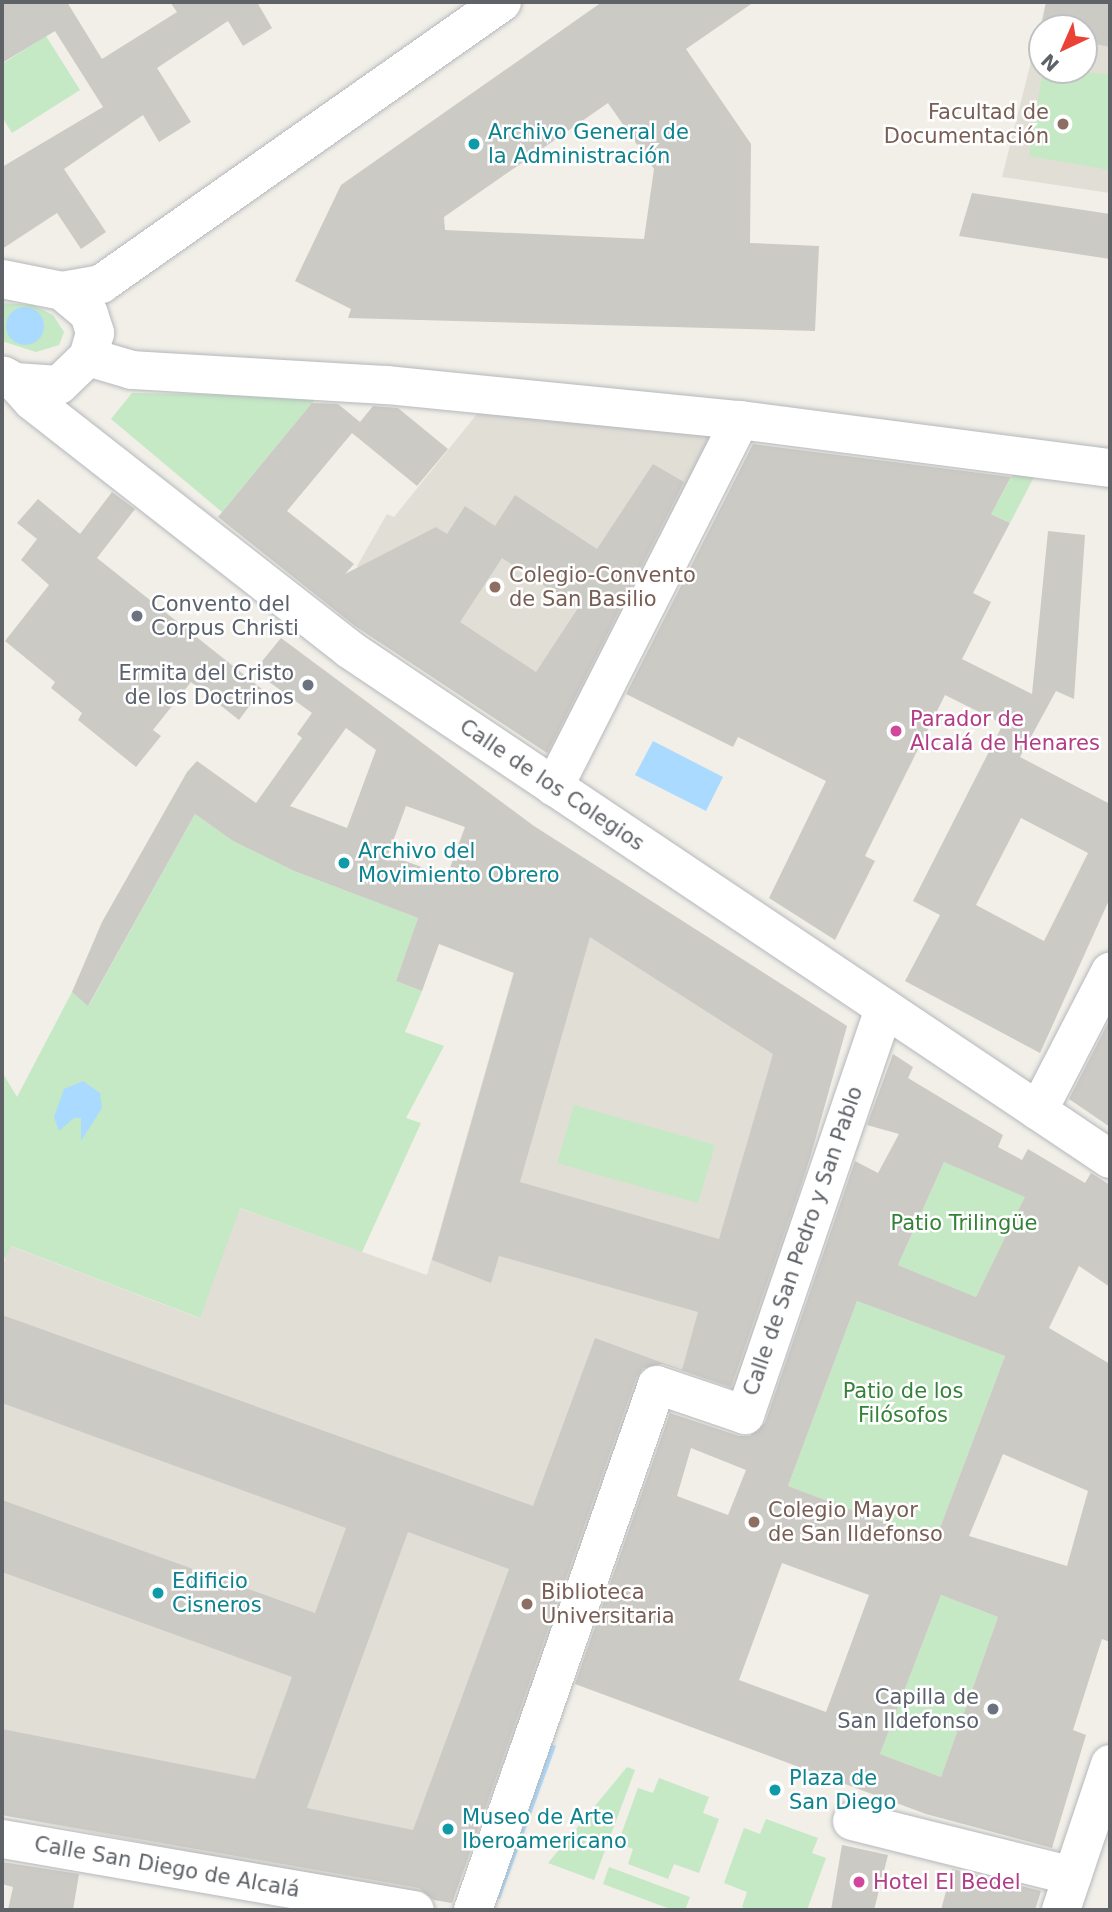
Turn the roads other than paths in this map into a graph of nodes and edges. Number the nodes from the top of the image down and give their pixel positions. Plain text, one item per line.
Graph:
1 (502, 2) edge
2 (2, 279) edge
3 (84, 296) junction
4 (88, 357) junction
5 (8, 379) edge
6 (740, 420) junction
7 (1110, 468) edge
8 (554, 787) junction
9 (1110, 972) edge
10 (884, 1008) junction
11 (1038, 1111) junction
12 (1110, 1159) edge
13 (1110, 1764) edge
14 (852, 1821) dead end
15 (2, 1839) edge
16 (1066, 1893) edge
17 (415, 1910) edge
18 (473, 1910) edge

1 - 3 street
2 - 3 street
3 - 4 street
4 - 5 street
4 - 6 street
5 - 8 street, Calle de los Colegios
6 - 7 street
6 - 8 street
8 - 10 street, Calle de los Colegios
9 - 11 street
10 - 11 street, Calle de los Colegios
10 - 18 street, Calle de San Pedro y San Pablo
11 - 12 street, Calle de los Colegios
13 - 16 street
14 - 16 street
15 - 17 street, Calle San Diego de Alcalá

